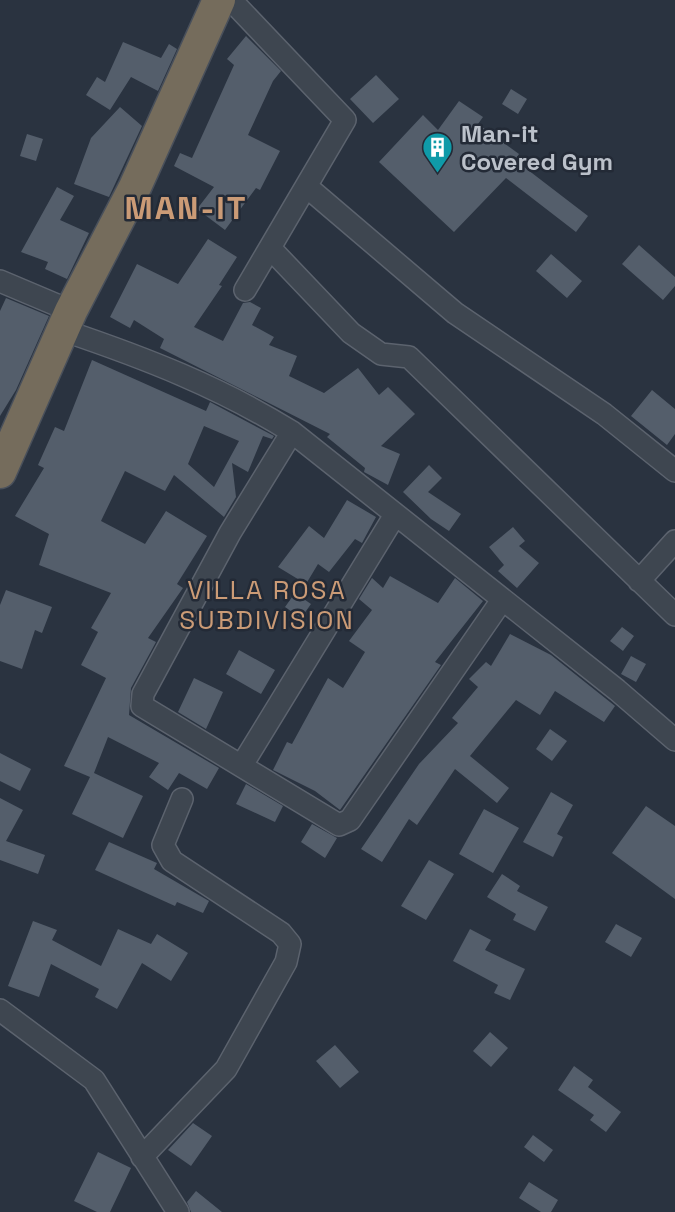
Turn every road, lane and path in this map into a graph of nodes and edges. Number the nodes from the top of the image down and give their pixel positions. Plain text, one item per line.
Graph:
1 (219, 0) edge
2 (231, 0) edge
3 (306, 186) junction
4 (270, 248) junction
5 (0, 281) edge
6 (246, 290) dead end
7 (68, 321) junction
8 (292, 432) junction
9 (675, 471) edge
10 (0, 472) edge
11 (395, 515) junction
12 (675, 541) edge
13 (639, 581) junction
14 (502, 600) junction
15 (675, 615) edge
16 (675, 740) edge
17 (242, 765) junction
18 (182, 799) dead end
19 (0, 1010) edge
20 (142, 1157) junction
21 (178, 1212) edge

1 - 7 highway
2 - 3 street
3 - 4 street
3 - 9 street
4 - 6 street
4 - 13 street
5 - 7 street
7 - 8 street
7 - 10 highway
8 - 11 street
8 - 17 street
11 - 14 street
11 - 17 street
12 - 13 street
13 - 15 street
14 - 16 street
14 - 17 street
18 - 20 street
19 - 20 street
20 - 21 street

